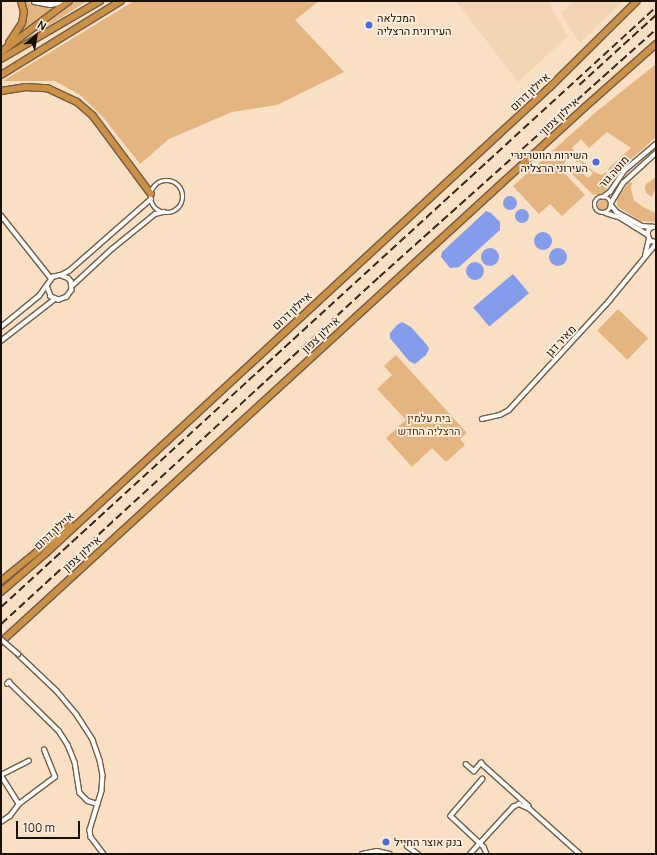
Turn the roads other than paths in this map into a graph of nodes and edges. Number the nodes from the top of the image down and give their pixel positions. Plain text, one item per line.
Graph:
1 (21, 1) edge
2 (34, 1) edge
3 (64, 1) edge
4 (69, 1) edge
5 (100, 1) edge
6 (121, 1) edge
7 (635, 1) edge
8 (640, 1) edge
9 (594, 43) junction
10 (656, 45) edge
11 (1, 51) edge
12 (1, 59) edge
13 (1, 75) edge
14 (1, 91) edge
15 (656, 144) edge
16 (656, 153) edge
17 (151, 196) junction
18 (604, 197) junction
19 (611, 204) junction
20 (164, 212) junction
21 (605, 213) junction
22 (1, 215) edge
23 (655, 227) edge
24 (648, 236) junction
25 (656, 243) edge
26 (643, 261) junction
27 (60, 275) junction
28 (51, 278) junction
29 (72, 286) junction
30 (47, 287) junction
31 (55, 299) junction
32 (1, 327) edge
33 (1, 341) edge
34 (482, 419) dead end
35 (110, 492) junction
36 (1, 581) edge
37 (1, 592) edge
38 (1, 639) edge
39 (1, 642) edge
40 (7, 684) dead end
41 (44, 750) dead end
42 (29, 761) dead end
43 (466, 764) dead end
44 (1, 775) edge
45 (483, 779) dead end
46 (19, 804) junction
47 (98, 804) junction
48 (1, 822) edge
49 (550, 827) junction
50 (480, 843) junction
51 (407, 846) dead end
52 (104, 854) edge
53 (362, 854) edge
54 (390, 854) edge
55 (418, 854) edge
56 (470, 854) edge
57 (487, 854) edge
58 (580, 854) edge

1 - 11 highway
2 - 3 street
4 - 11 highway
5 - 12 highway
6 - 13 highway
7 - 9 highway, איילון דרום
8 - 9 highway, איילון דרום
9 - 35 highway, איילון דרום
10 - 39 highway, איילון צפון
14 - 17 highway
15 - 18 street, מוטה גור
16 - 19 street, מוטה גור
17 - 20 street
17 - 20 street
17 - 27 street
18 - 19 street
18 - 21 street
19 - 21 street
19 - 23 street
20 - 29 street
21 - 24 street
22 - 28 street
23 - 24 street
24 - 25 street
24 - 26 street, מאיר דגן
25 - 26 street, מאיר דגן
26 - 34 street, מאיר דגן
27 - 28 street
27 - 29 street
28 - 30 street
29 - 31 street
30 - 31 street
30 - 32 street
31 - 33 street
35 - 36 highway
35 - 37 highway, איילון דרום
38 - 47 street, bridge
40 - 47 street
41 - 46 street
42 - 44 street
43 - 49 street
44 - 46 street
45 - 50 street
46 - 48 street
47 - 52 street
49 - 50 street
49 - 58 street
50 - 56 street
50 - 57 street
51 - 55 street
53 - 54 street

